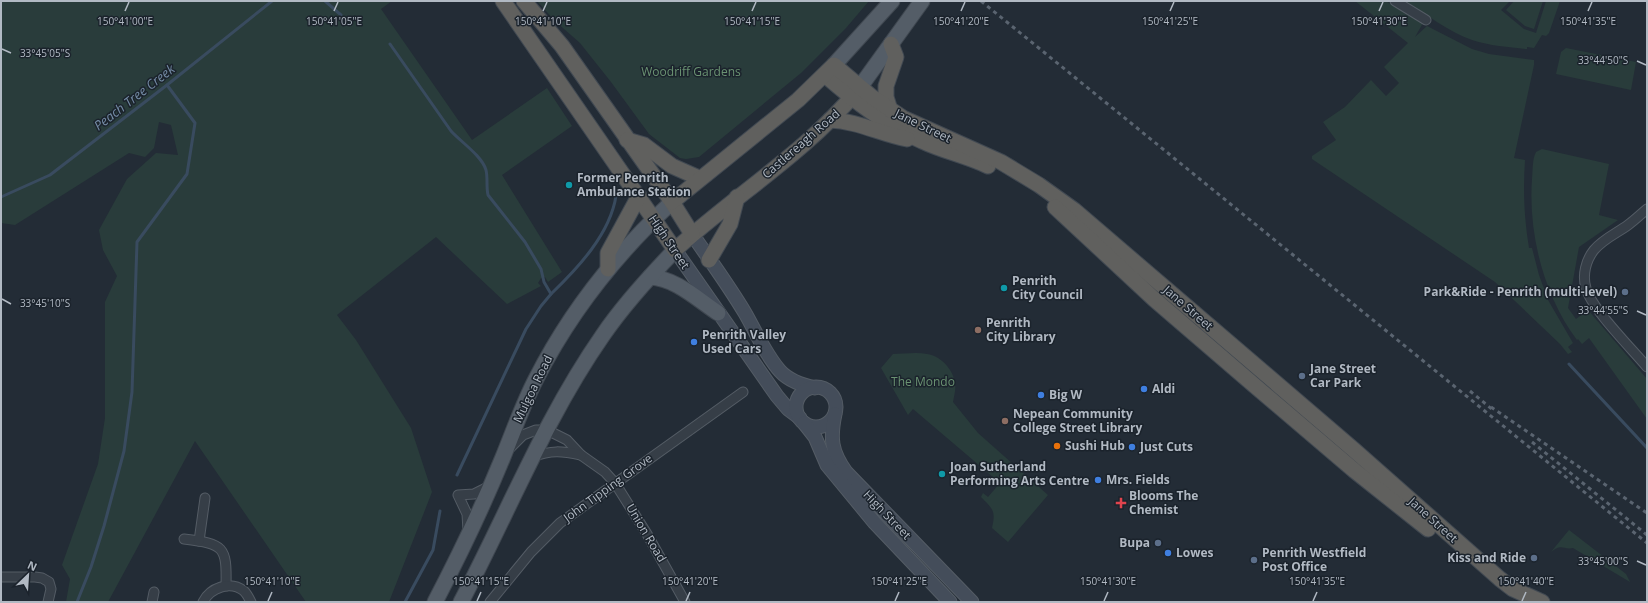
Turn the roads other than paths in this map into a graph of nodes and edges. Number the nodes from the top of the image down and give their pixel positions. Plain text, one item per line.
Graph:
1 (503, 1) edge
2 (524, 1) edge
3 (892, 1) edge
4 (922, 1) edge
5 (1395, 1) edge
6 (1426, 20) dead end
7 (891, 44) junction
8 (825, 74) junction
9 (856, 93) junction
10 (890, 110) junction
11 (830, 120) junction
12 (627, 140) junction
13 (922, 141) junction
14 (699, 178) junction
15 (639, 196) junction
16 (737, 198) junction
17 (672, 202) junction
18 (1647, 209) edge
19 (1647, 215) edge
20 (654, 218) junction
21 (1629, 224) junction
22 (692, 234) junction
23 (675, 250) junction
24 (709, 260) junction
25 (608, 269) junction
26 (650, 277) junction
27 (718, 313) junction
28 (1647, 367) edge
29 (815, 388) junction
30 (743, 392) dead end
31 (835, 414) junction
32 (802, 421) junction
33 (547, 430) junction
34 (581, 455) junction
35 (503, 457) junction
36 (532, 457) junction
37 (615, 483) junction
38 (490, 486) junction
39 (205, 498) dead end
40 (468, 534) junction
41 (184, 539) dead end
42 (199, 541) junction
43 (1, 577) edge
44 (226, 586) junction
45 (154, 592) dead end
46 (1522, 599) edge
47 (48, 602) edge
48 (152, 602) edge
49 (203, 602) edge
50 (251, 602) edge
51 (435, 602) edge
52 (461, 602) edge
53 (490, 602) edge
54 (685, 602) edge
55 (950, 602) edge
56 (972, 602) edge
57 (1542, 602) edge

1 - 15 highway, High Street
2 - 12 highway, High Street
3 - 8 main road
4 - 7 main road, Castlereagh Road
5 - 6 street
7 - 9 main road, Castlereagh Road
7 - 10 highway
8 - 9 highway, Jane Street
8 - 14 highway
9 - 10 highway, Jane Street
9 - 11 highway, Castlereagh Road
9 - 13 highway, Jane Street
10 - 46 highway, Jane Street
11 - 13 highway
11 - 16 highway, Castlereagh Road
12 - 14 highway
12 - 17 highway, High Street
13 - 46 highway, Jane Street
14 - 17 highway
15 - 20 highway, High Street
15 - 25 highway
16 - 22 highway, Castlereagh Road
16 - 24 highway
17 - 20 main road, Mulgoa Road
17 - 22 highway, High Street
18 - 21 street
19 - 21 street
20 - 23 highway, High Street
20 - 25 main road, Mulgoa Road
21 - 28 street
22 - 23 highway, Castlereagh Road
22 - 24 main road, High Street
23 - 26 main road
23 - 27 main road, High Street
24 - 29 main road, High Street
25 - 35 main road, Mulgoa Road
26 - 27 main road
26 - 33 main road
27 - 32 main road, High Street
29 - 31 main road
29 - 32 main road
30 - 37 street, John Tipping Grove
31 - 32 main road
31 - 56 main road, High Street
32 - 55 main road, High Street
33 - 34 street, Union Road
33 - 35 street
33 - 36 main road
34 - 36 street, Union Road
34 - 37 street, Union Road
35 - 38 main road, Mulgoa Road
36 - 52 main road
37 - 53 street, John Tipping Grove
37 - 54 street, Union Road
38 - 40 main road, Mulgoa Road
38 - 40 street
39 - 42 street
40 - 51 main road, Mulgoa Road
41 - 42 street
42 - 44 street
43 - 47 street
44 - 49 street
44 - 50 street
45 - 48 street
46 - 57 highway

